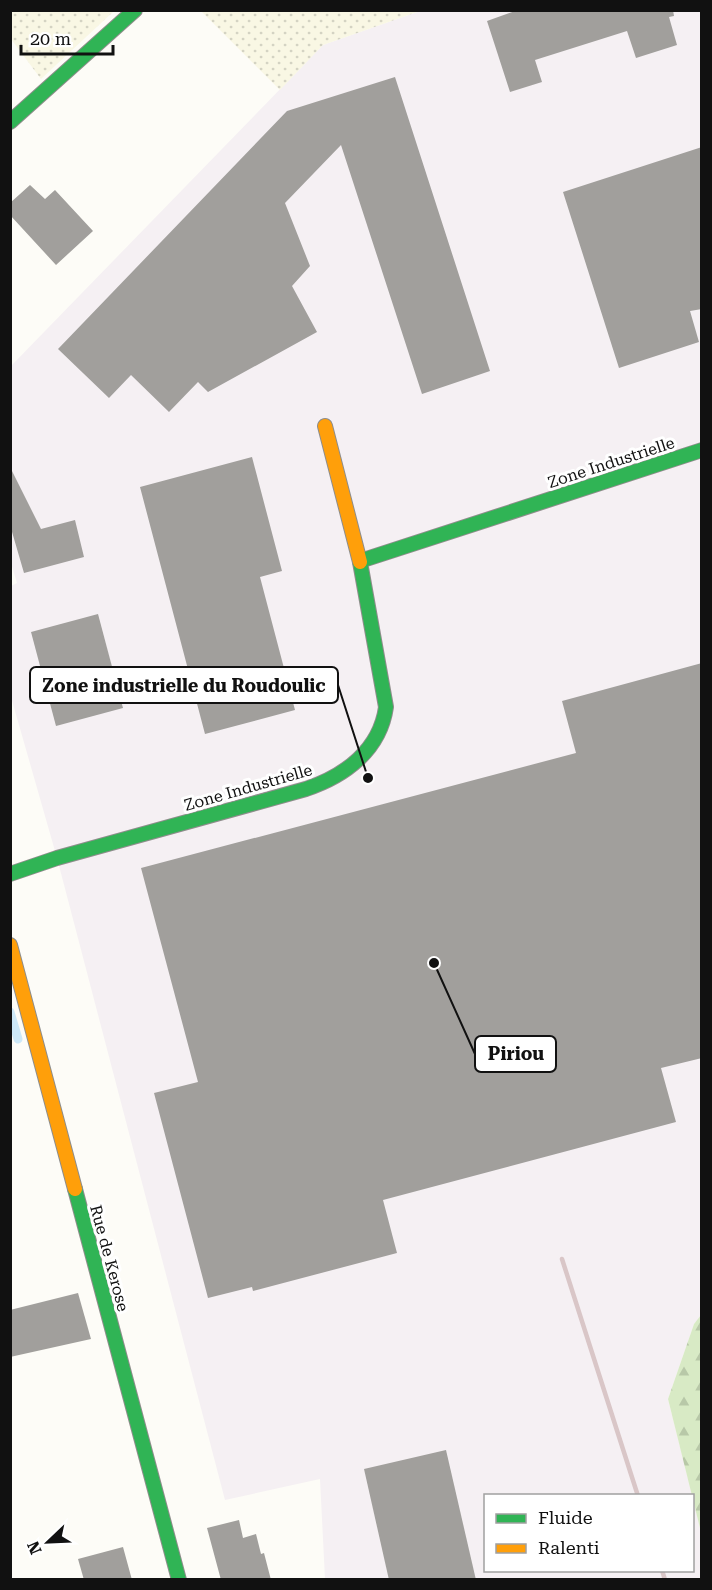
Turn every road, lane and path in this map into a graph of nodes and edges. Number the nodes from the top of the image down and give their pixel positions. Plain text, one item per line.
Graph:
1 (135, 10) edge
2 (10, 122) edge
3 (325, 426) dead end
4 (702, 450) edge
5 (360, 561) junction
6 (10, 873) edge
7 (10, 945) edge
8 (179, 1580) edge

1 - 2 street
3 - 5 street, Zone Industrielle
4 - 5 street, Zone Industrielle
5 - 6 street, Zone Industrielle
7 - 8 street, Rue de Kerose

